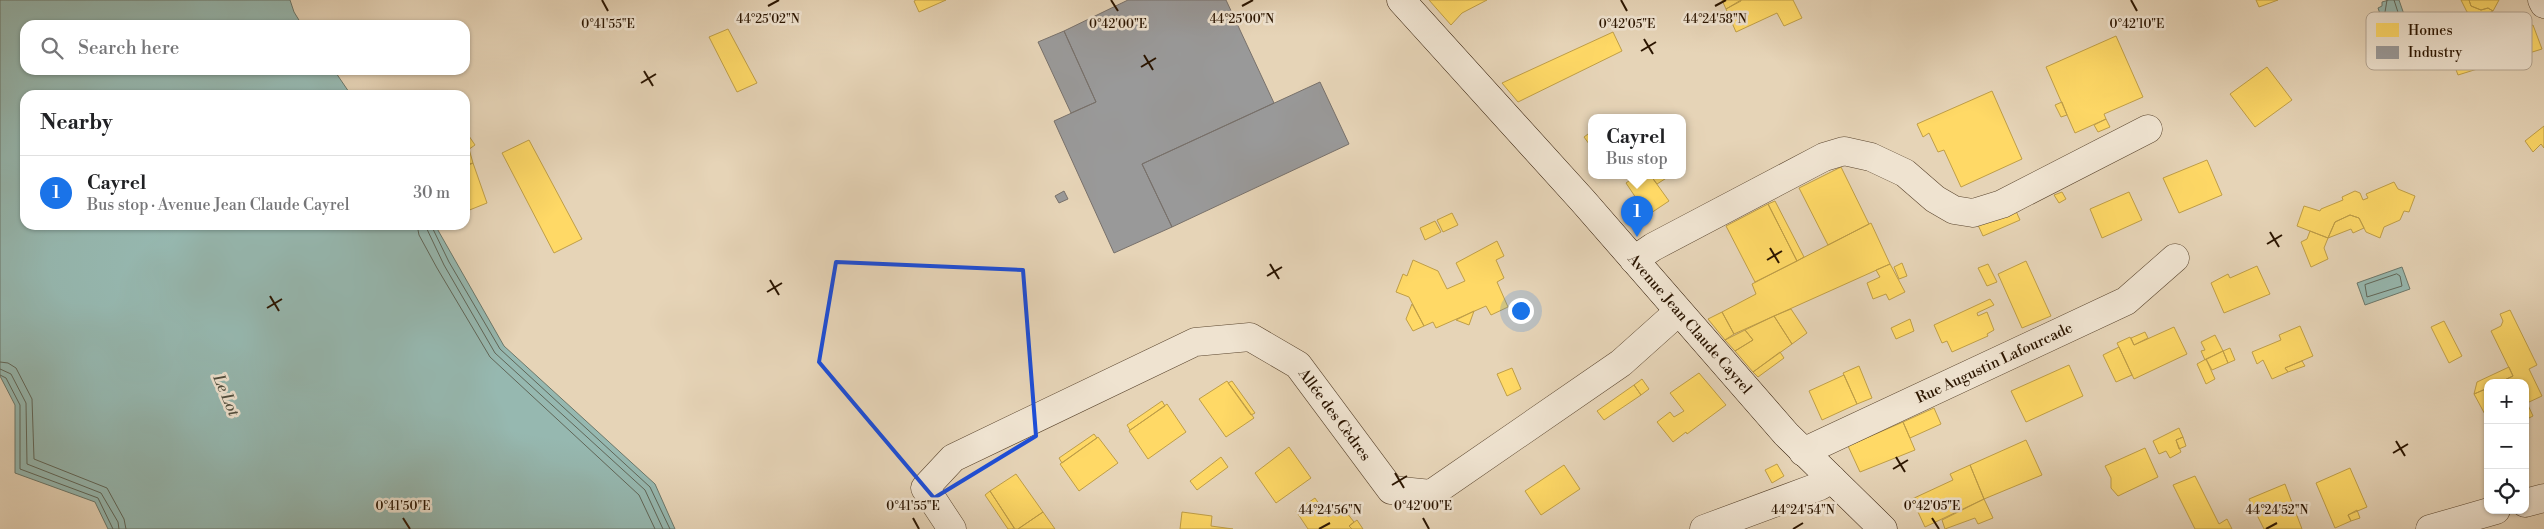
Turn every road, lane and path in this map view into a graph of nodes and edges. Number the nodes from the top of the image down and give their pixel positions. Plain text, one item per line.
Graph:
1 (1401, 0) edge
2 (2542, 0) edge
3 (2544, 4) edge
4 (2148, 129) dead end
5 (2175, 258) dead end
6 (1634, 260) junction
7 (1678, 312) junction
8 (1803, 452) junction
9 (1832, 480) junction
10 (2544, 498) edge
11 (2529, 502) edge
12 (2484, 513) edge
13 (952, 529) edge
14 (1704, 529) edge
15 (1883, 529) edge
16 (2430, 529) edge

1 - 6 street, Avenue Jean Claude Cayrel
2 - 3 street
4 - 6 street
5 - 8 street, Rue Augustin Lafourcade
6 - 7 street, Avenue Jean Claude Cayrel
7 - 8 street, Avenue Jean Claude Cayrel
7 - 13 street, Allée des Cèdres
8 - 9 street, Avenue Jean Claude Cayrel
9 - 14 street
9 - 15 street, Avenue Jean Claude Cayrel
10 - 11 street
12 - 16 street

